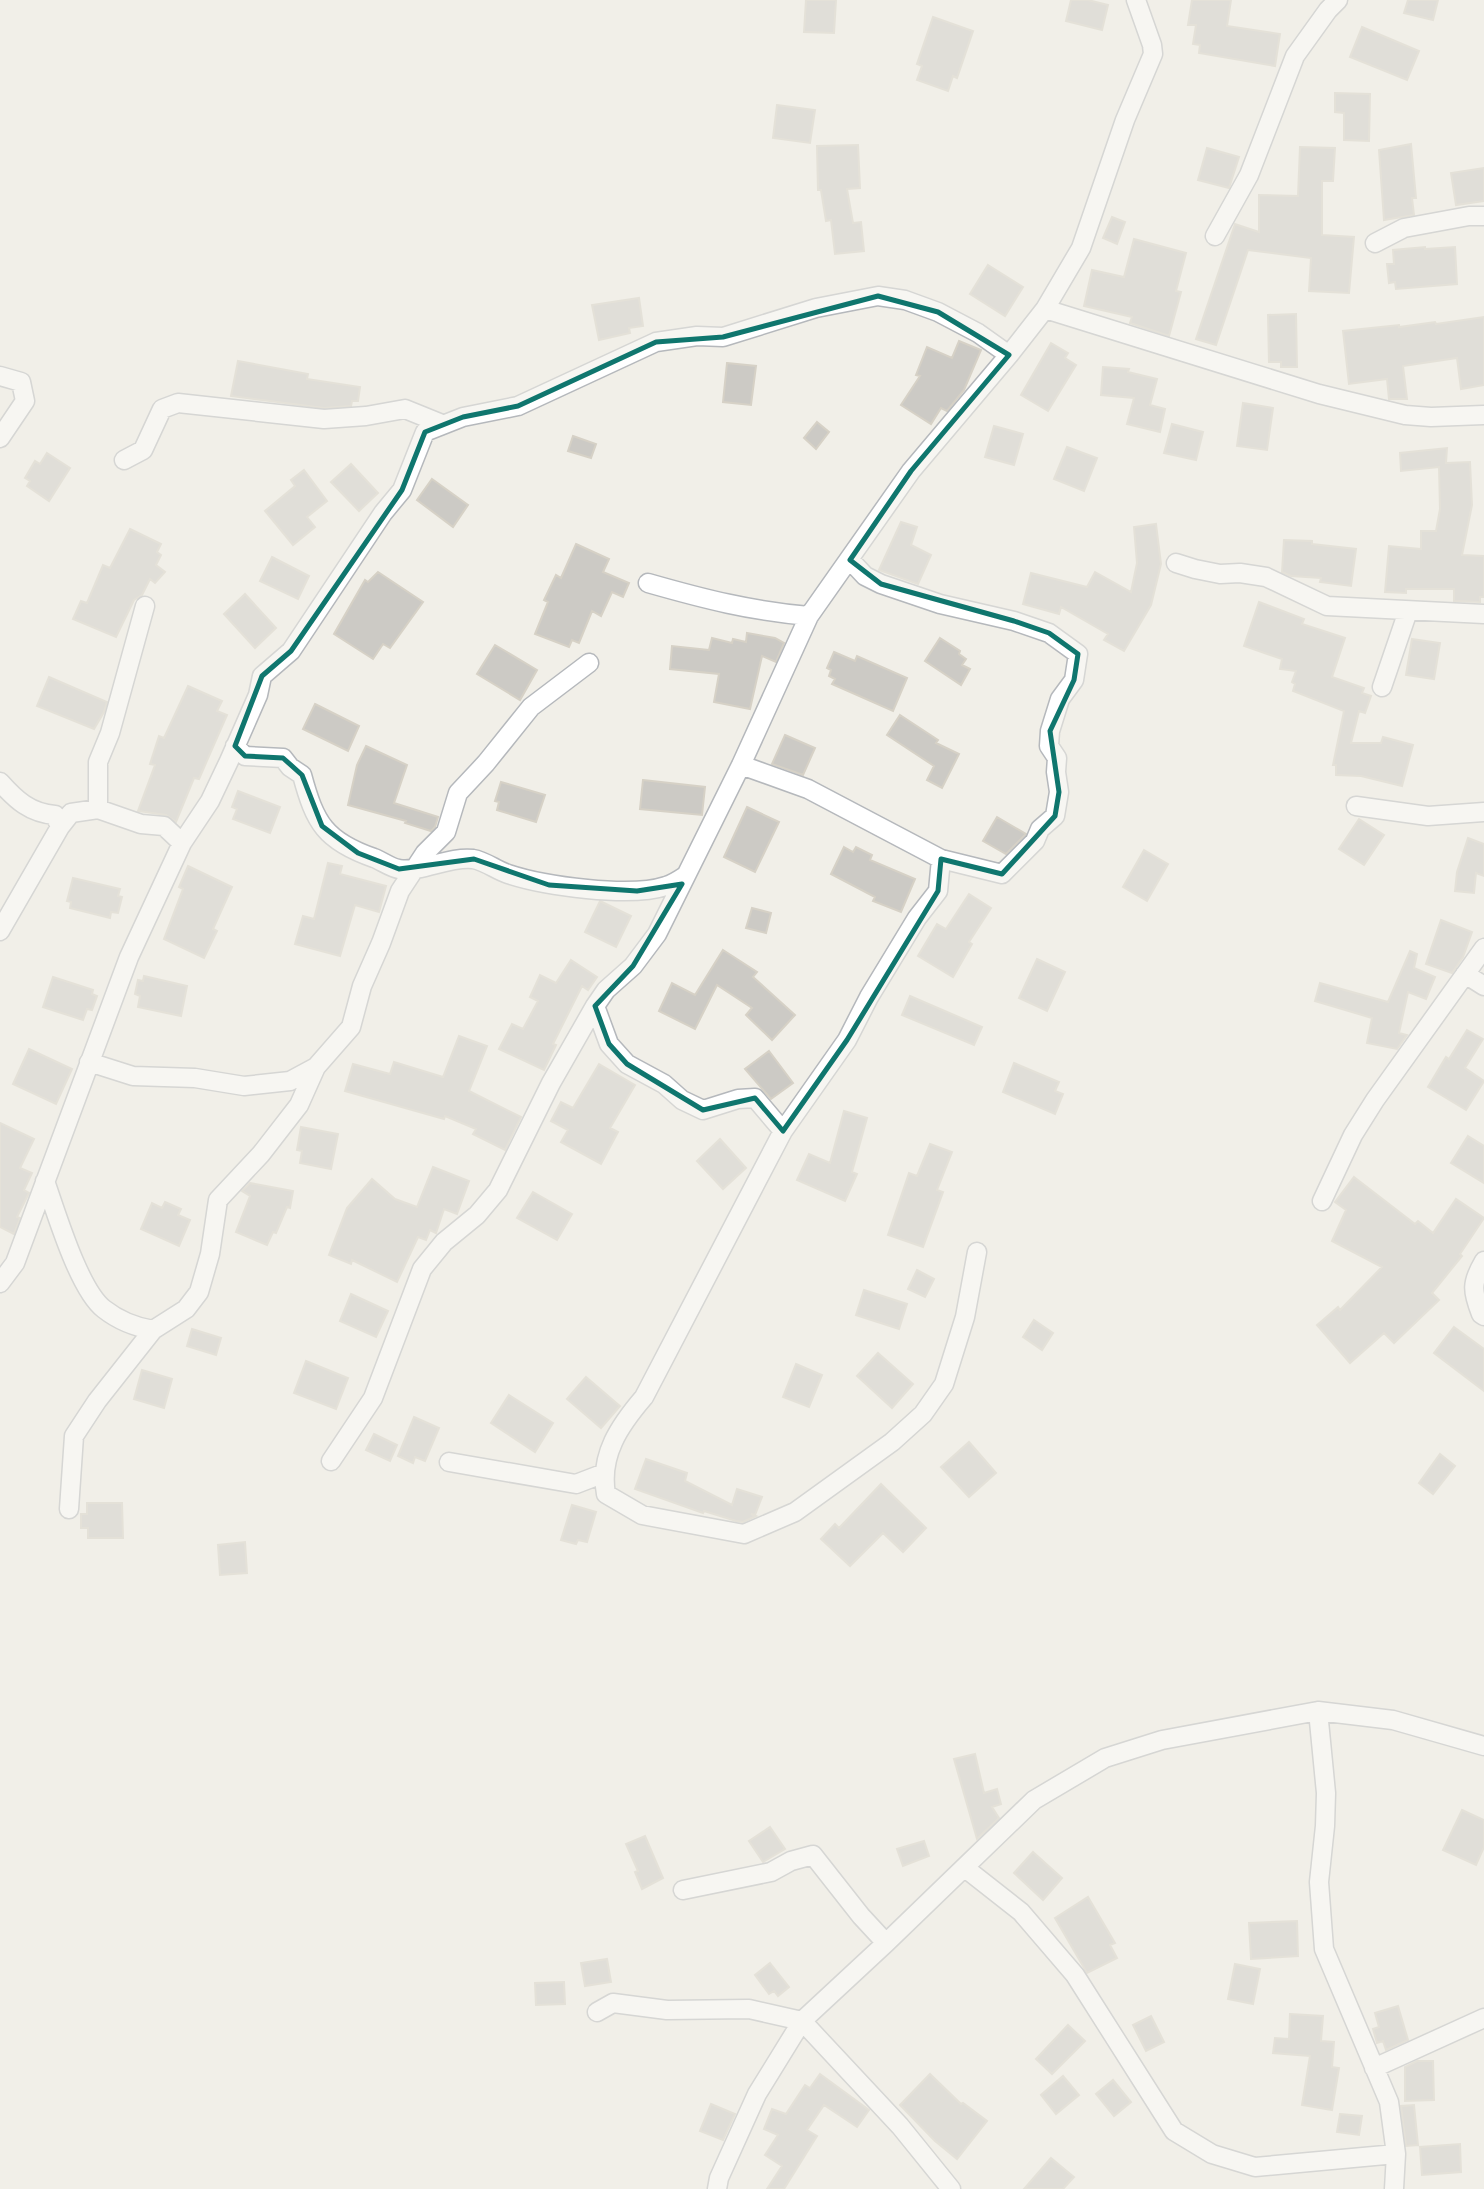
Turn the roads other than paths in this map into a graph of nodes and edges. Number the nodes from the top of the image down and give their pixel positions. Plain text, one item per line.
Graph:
1 (1136, 0) edge
2 (1338, 0) edge
3 (1484, 216) edge
4 (1215, 236) dead end
5 (1375, 243) dead end
6 (1045, 309) junction
7 (1010, 355) junction
8 (0, 376) edge
9 (1484, 415) edge
10 (442, 424) junction
11 (0, 438) edge
12 (124, 460) dead end
13 (850, 560) junction
14 (1176, 562) dead end
15 (648, 583) dead end
16 (145, 606) dead end
17 (1408, 611) junction
18 (1484, 614) edge
19 (809, 616) junction
20 (589, 663) dead end
21 (1382, 687) dead end
22 (234, 746) junction
23 (741, 765) junction
24 (0, 782) edge
25 (1356, 806) dead end
26 (98, 809) junction
27 (1484, 812) edge
28 (60, 827) junction
29 (182, 844) junction
30 (941, 859) junction
31 (417, 867) junction
32 (685, 876) junction
33 (0, 931) edge
34 (1484, 948) edge
35 (1465, 974) junction
36 (1484, 986) edge
37 (596, 1006) junction
38 (89, 1062) junction
39 (316, 1067) junction
40 (783, 1131) junction
41 (45, 1181) junction
42 (1322, 1201) dead end
43 (977, 1252) dead end
44 (1484, 1261) edge
45 (0, 1283) edge
46 (1484, 1316) edge
47 (153, 1330) junction
48 (331, 1461) dead end
49 (449, 1462) dead end
50 (602, 1474) junction
51 (69, 1509) dead end
52 (1318, 1711) junction
53 (1484, 1746) edge
54 (965, 1868) junction
55 (683, 1890) dead end
56 (887, 1943) junction
57 (597, 2012) dead end
58 (1484, 2018) edge
59 (802, 2021) junction
60 (1374, 2068) junction
61 (1396, 2154) junction
62 (718, 2189) edge
63 (951, 2189) edge
64 (1394, 2189) edge

1 - 6 street
2 - 4 street
3 - 5 street
6 - 7 street
6 - 9 street
7 - 10 street
7 - 13 street
8 - 11 street
10 - 12 street
10 - 22 street
13 - 19 street
13 - 30 street
14 - 17 street
15 - 19 street
16 - 26 street
17 - 18 street
17 - 21 street
19 - 23 street
20 - 31 street
22 - 29 street
22 - 31 street
23 - 30 street
23 - 32 street
24 - 28 street
25 - 27 street
26 - 28 street
26 - 29 street
28 - 33 street
29 - 38 street
30 - 40 street
31 - 32 street
31 - 39 street
32 - 37 street
34 - 35 street
35 - 36 street
35 - 42 street
37 - 40 street
37 - 48 street
38 - 39 street
38 - 41 street
39 - 47 street
40 - 50 street
41 - 45 street
41 - 47 street
43 - 50 street
44 - 46 street
47 - 51 street
49 - 50 street
52 - 53 street
52 - 54 street
52 - 60 street
54 - 56 street
54 - 61 street
55 - 56 street
56 - 59 street
57 - 59 street
58 - 60 street
59 - 62 street
59 - 63 street
60 - 61 street
61 - 64 street

